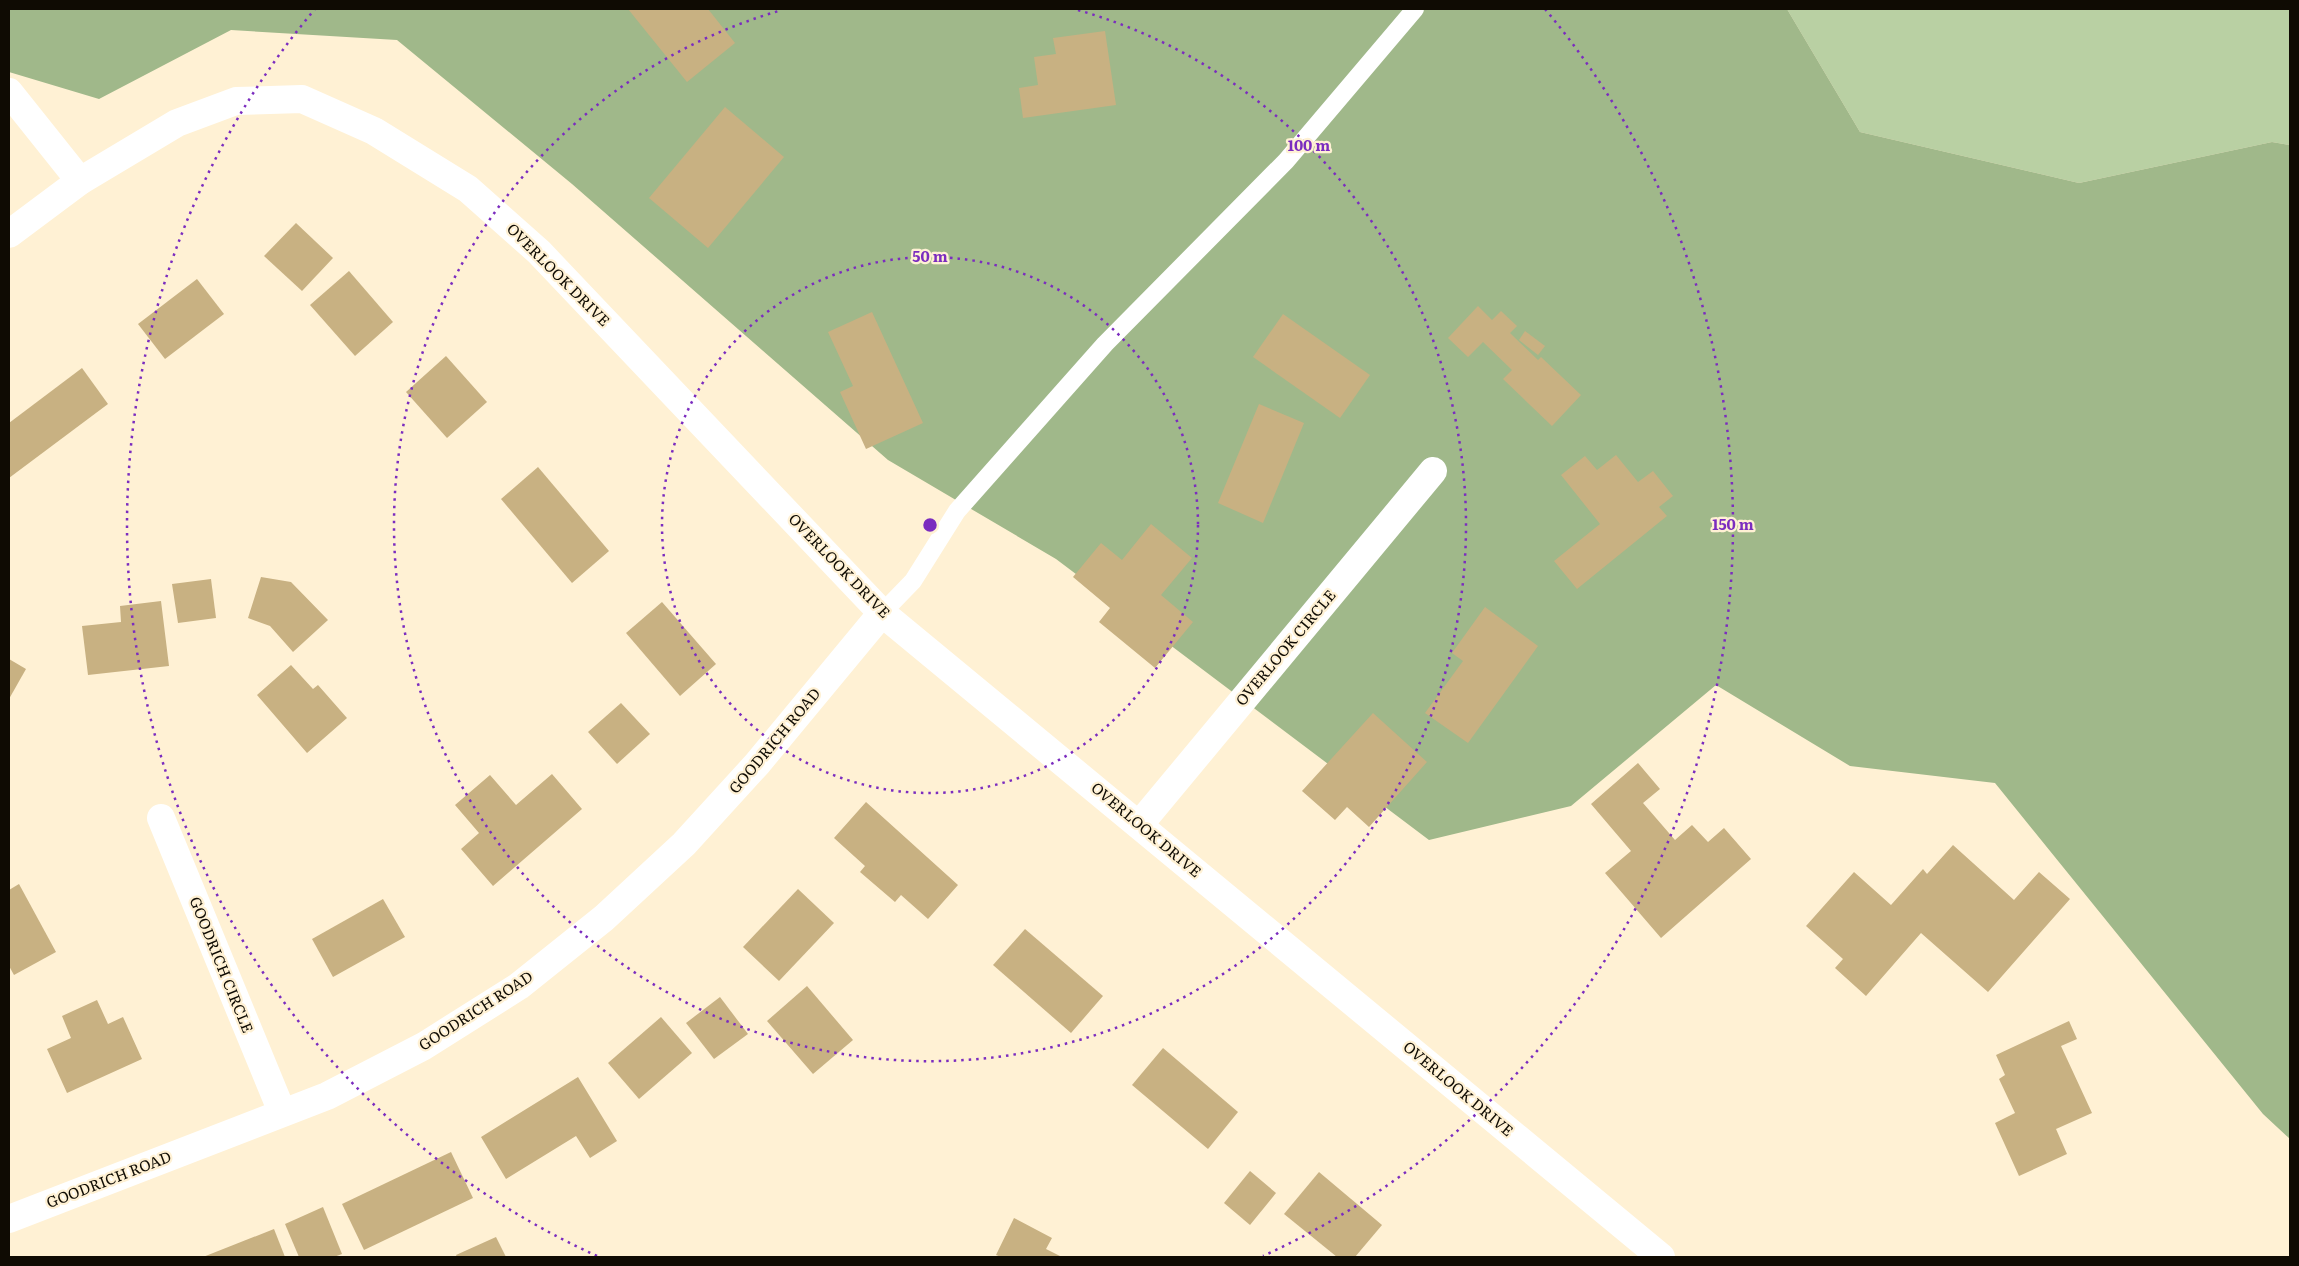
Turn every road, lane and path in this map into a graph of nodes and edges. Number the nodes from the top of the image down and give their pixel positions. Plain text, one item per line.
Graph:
1 (1415, 9) edge
2 (9, 92) edge
3 (80, 181) junction
4 (9, 234) edge
5 (1434, 470) dead end
6 (882, 613) junction
7 (161, 818) dead end
8 (1139, 825) junction
9 (282, 1112) junction
10 (9, 1219) edge
11 (1661, 1257) edge

1 - 6 lane
2 - 3 street
3 - 4 street, OVERLOOK DRIVE
3 - 6 street, OVERLOOK DRIVE
5 - 8 street, OVERLOOK CIRCLE
6 - 8 street, OVERLOOK DRIVE
6 - 9 street, GOODRICH ROAD
7 - 9 street, GOODRICH CIRCLE
8 - 11 street, OVERLOOK DRIVE
9 - 10 street, GOODRICH ROAD

